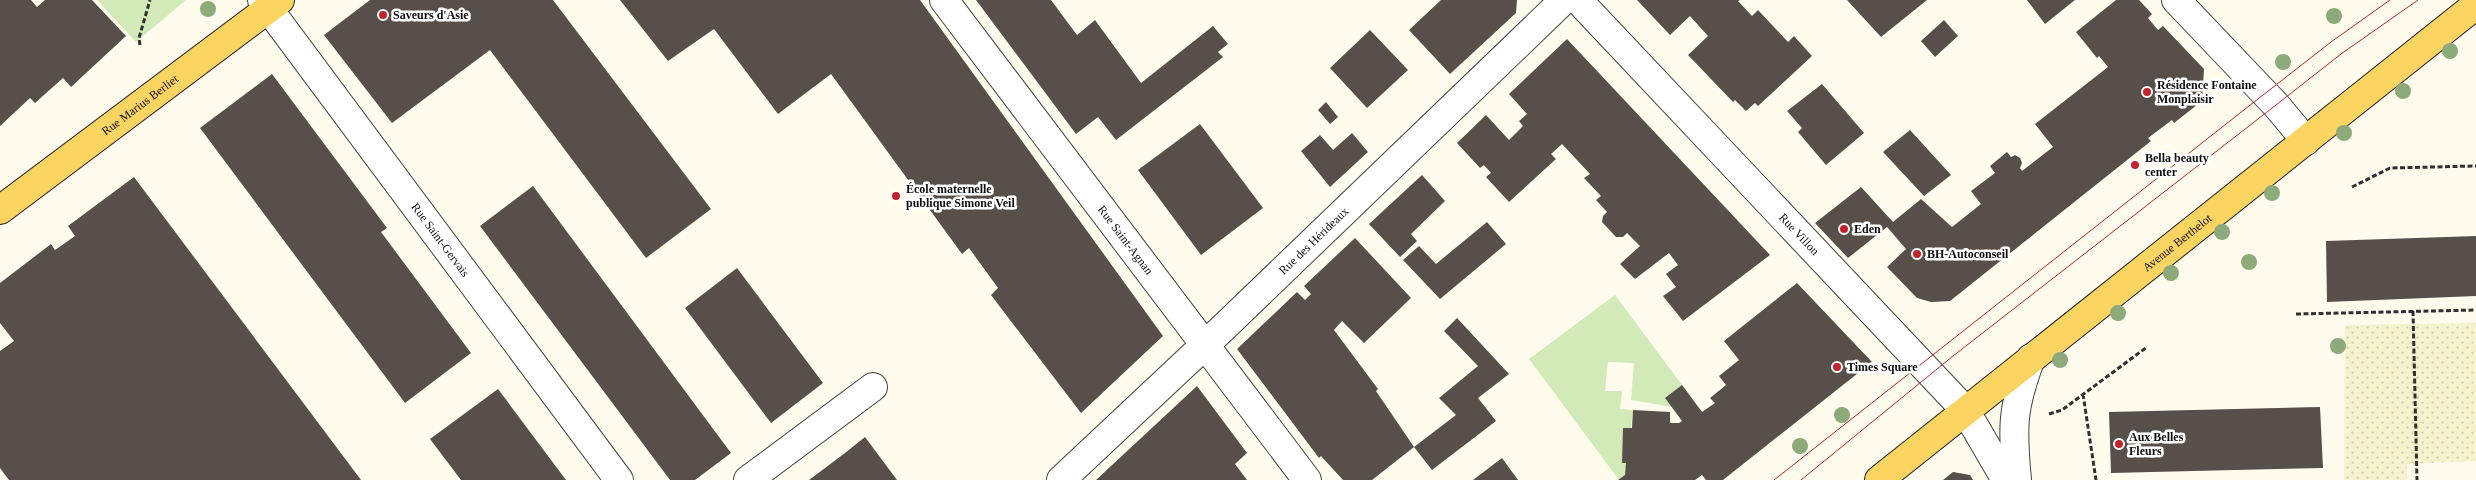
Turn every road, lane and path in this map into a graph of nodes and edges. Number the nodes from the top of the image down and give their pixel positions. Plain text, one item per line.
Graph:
1 (150, 0) edge
2 (944, 0) edge
3 (1564, 0) edge
4 (1578, 0) edge
5 (2176, 0) edge
6 (270, 3) edge
7 (2476, 5) edge
8 (140, 45) dead end
9 (2306, 141) junction
10 (2476, 166) edge
11 (2352, 187) dead end
12 (0, 210) edge
13 (2476, 310) edge
14 (2413, 312) junction
15 (2296, 314) dead end
16 (1204, 346) junction
17 (2147, 347) dead end
18 (2032, 358) junction
19 (873, 387) dead end
20 (2084, 394) junction
21 (1965, 410) junction
22 (2047, 415) dead end
23 (619, 480) edge
24 (748, 480) edge
25 (1061, 480) edge
26 (1307, 480) edge
27 (1879, 480) edge
28 (2006, 480) edge
29 (2017, 480) edge
30 (2096, 480) edge
31 (2417, 480) edge

1 - 8 path
2 - 16 street, Rue Saint-Agnan
3 - 16 street, Rue des Hérideaux
4 - 21 street, Rue Villon
5 - 9 street
6 - 12 main road, Rue Marius Berliet
6 - 23 street, Rue Saint-Gervais
7 - 9 main road, Avenue Berthelot
9 - 18 main road, Avenue Berthelot
10 - 11 path
13 - 14 path
14 - 15 path
14 - 31 path
16 - 25 street, Rue des Hérideaux
16 - 26 street, Rue Saint-Agnan
17 - 20 path
18 - 21 main road, Avenue Berthelot
18 - 29 street
19 - 24 street
20 - 22 path
20 - 30 path
21 - 27 main road, Avenue Berthelot
21 - 28 street, Rue Villon

